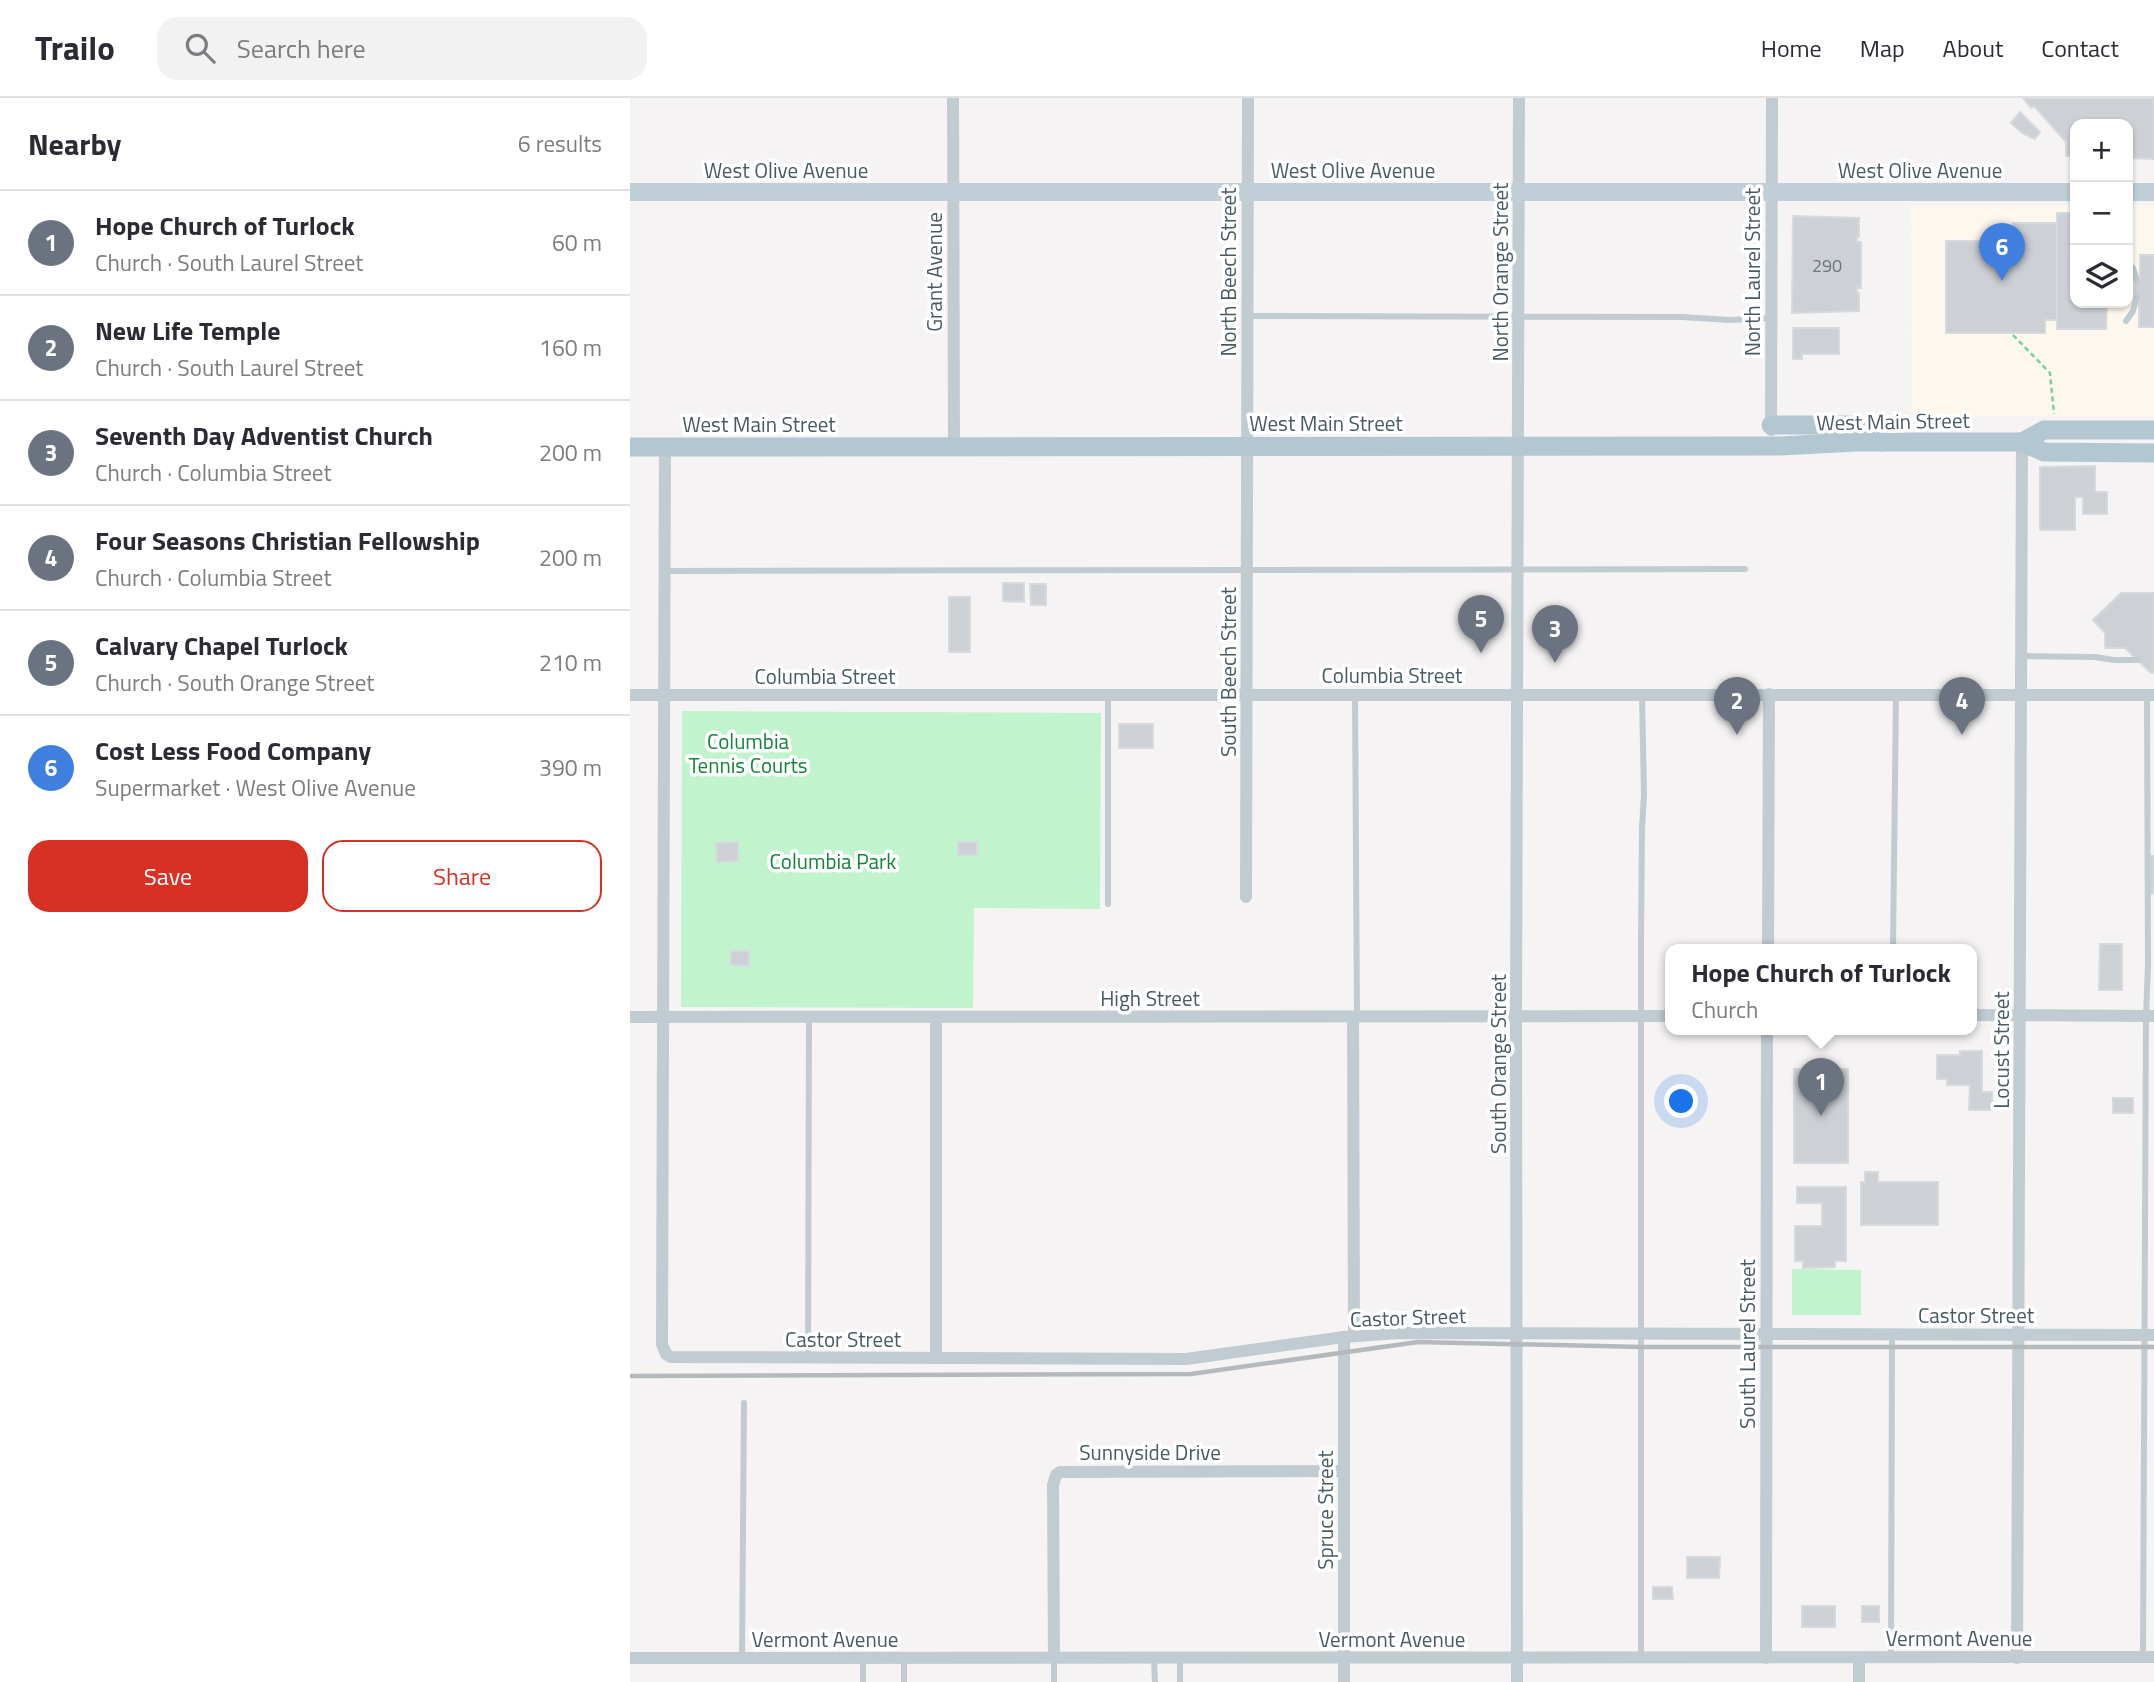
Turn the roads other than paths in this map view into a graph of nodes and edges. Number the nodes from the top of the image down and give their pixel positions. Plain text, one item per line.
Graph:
1 (953, 98) edge
2 (1248, 98) edge
3 (1519, 98) edge
4 (1772, 98) edge
5 (630, 192) edge
6 (954, 192) junction
7 (1248, 192) junction
8 (1519, 192) junction
9 (1772, 192) junction
10 (2070, 192) edge
11 (2133, 192) edge
12 (2154, 192) edge
13 (2133, 268) edge
14 (2137, 279) dead end
15 (2137, 297) dead end
16 (1247, 316) junction
17 (1519, 316) junction
18 (1771, 318) junction
19 (2126, 321) dead end
20 (1771, 425) junction
21 (2154, 430) edge
22 (1882, 442) junction
23 (2022, 442) junction
24 (954, 446) junction
25 (1247, 446) junction
26 (1519, 446) junction
27 (1770, 446) junction
28 (630, 447) edge
29 (665, 447) junction
30 (2154, 453) edge
31 (1745, 569) dead end
32 (1247, 570) junction
33 (1518, 570) junction
34 (664, 571) junction
35 (2021, 656) junction
36 (2138, 660) dead end
37 (1642, 693) junction
38 (1518, 694) junction
39 (1769, 694) junction
40 (1896, 694) junction
41 (630, 695) edge
42 (664, 695) junction
43 (1108, 695) junction
44 (1247, 695) junction
45 (1355, 695) junction
46 (2021, 695) junction
47 (2150, 695) edge
48 (1247, 897) dead end
49 (1108, 904) dead end
50 (1768, 944) edge
51 (1894, 944) edge
52 (1516, 1015) junction
53 (1977, 1015) edge
54 (2020, 1015) junction
55 (1641, 1016) junction
56 (1665, 1016) edge
57 (2150, 1016) edge
58 (630, 1017) edge
59 (663, 1017) junction
60 (809, 1017) junction
61 (936, 1017) junction
62 (1355, 1017) junction
63 (1768, 1035) edge
64 (1516, 1334) junction
65 (1642, 1334) junction
66 (1767, 1334) junction
67 (2019, 1334) junction
68 (1892, 1335) junction
69 (2149, 1335) edge
70 (1349, 1337) junction
71 (808, 1358) junction
72 (936, 1358) junction
73 (744, 1403) dead end
74 (2144, 1421) junction
75 (2154, 1421) edge
76 (1344, 1471) junction
77 (2148, 1657) edge
78 (630, 1658) edge
79 (743, 1658) junction
80 (863, 1658) junction
81 (904, 1658) junction
82 (1054, 1658) junction
83 (1154, 1658) junction
84 (1180, 1658) junction
85 (1344, 1658) junction
86 (1517, 1658) junction
87 (1641, 1658) junction
88 (1766, 1658) junction
89 (1859, 1658) junction
90 (1891, 1658) junction
91 (2017, 1658) junction
92 (863, 1682) edge
93 (904, 1682) edge
94 (1054, 1682) edge
95 (1155, 1682) edge
96 (1180, 1682) edge
97 (1344, 1682) edge
98 (1517, 1682) edge
99 (1858, 1682) edge

1 - 6 street, Grant Avenue
2 - 7 street, North Beech Street
3 - 8 street, North Orange Street
4 - 9 street, North Laurel Street
5 - 6 street, West Olive Avenue
6 - 7 street, West Olive Avenue
6 - 24 street, Grant Avenue
7 - 8 street, West Olive Avenue
7 - 16 street, North Beech Street
8 - 9 street, West Olive Avenue
8 - 17 street, North Orange Street
9 - 10 street, West Olive Avenue
9 - 18 street, North Laurel Street
11 - 12 street
13 - 14 lane
15 - 19 lane
16 - 17 lane
16 - 25 street, North Beech Street
17 - 18 lane
17 - 26 street, North Orange Street
18 - 20 street, North Laurel Street
20 - 22 main road
20 - 27 street, North Laurel Street
21 - 23 main road, West Main Street
22 - 23 main road, West Main Street
22 - 27 main road, West Main Street
23 - 30 main road, West Main Street
23 - 35 street, Locust Street
24 - 25 main road, West Main Street
24 - 29 main road, West Main Street
25 - 26 main road, West Main Street
25 - 32 street, South Beech Street
26 - 27 main road, West Main Street
26 - 33 street, South Orange Street
28 - 29 main road, West Main Street
29 - 34 street
31 - 33 lane
32 - 33 lane
32 - 34 lane
32 - 44 street, South Beech Street
33 - 38 street, South Orange Street
34 - 42 street
35 - 36 lane
35 - 46 street, Locust Street
37 - 38 street, Columbia Street
37 - 39 street, Columbia Street
37 - 55 lane
38 - 45 street, Columbia Street
38 - 52 street, South Orange Street
39 - 40 street, Columbia Street
39 - 50 street
40 - 46 street, Columbia Street
40 - 51 lane
41 - 42 street, Columbia Street
42 - 43 street, Columbia Street
42 - 59 street
43 - 44 street, Columbia Street
43 - 49 lane
44 - 45 street, Columbia Street
44 - 48 street, South Beech Street
45 - 62 lane
46 - 47 street, Columbia Street
46 - 54 street, Locust Street
47 - 57 lane
52 - 55 street, High Street
52 - 62 street, High Street
52 - 64 street, South Orange Street
53 - 54 street
54 - 57 street
54 - 67 street, Locust Street
55 - 56 street, High Street
55 - 65 lane
57 - 69 lane
58 - 59 street, High Street
59 - 60 street, High Street
59 - 71 street, Castor Street
60 - 61 street, High Street
60 - 71 lane
61 - 62 street, High Street
61 - 72 street
62 - 70 street, Spruce Street
63 - 66 street, South Laurel Street
64 - 65 street, Castor Street
64 - 70 street, Castor Street
64 - 86 street, South Orange Street
65 - 66 street, Castor Street
65 - 87 lane
66 - 68 street, Castor Street
66 - 88 street, South Laurel Street
67 - 68 street, Castor Street
67 - 69 street, Castor Street
67 - 91 street, Locust Street
68 - 90 lane
69 - 74 lane
70 - 72 street, Castor Street
70 - 76 street, Spruce Street
71 - 72 street, Castor Street
73 - 79 lane
74 - 75 lane
74 - 77 lane
76 - 82 street, Sunnyside Drive
76 - 85 street, Spruce Street
77 - 91 street, Vermont Avenue
78 - 79 street, Vermont Avenue
79 - 80 street, Vermont Avenue
80 - 81 street, Vermont Avenue
80 - 92 lane
81 - 82 street, Vermont Avenue
81 - 93 lane
82 - 83 street, Vermont Avenue
82 - 94 lane
83 - 84 street, Vermont Avenue
83 - 95 lane
84 - 85 street, Vermont Avenue
84 - 96 lane
85 - 86 street, Vermont Avenue
85 - 97 street, Spruce Street
86 - 87 street, Vermont Avenue
86 - 98 street, South Orange Street
87 - 88 street, Vermont Avenue
88 - 89 street, Vermont Avenue
89 - 90 street, Vermont Avenue
89 - 99 street
90 - 91 street, Vermont Avenue

